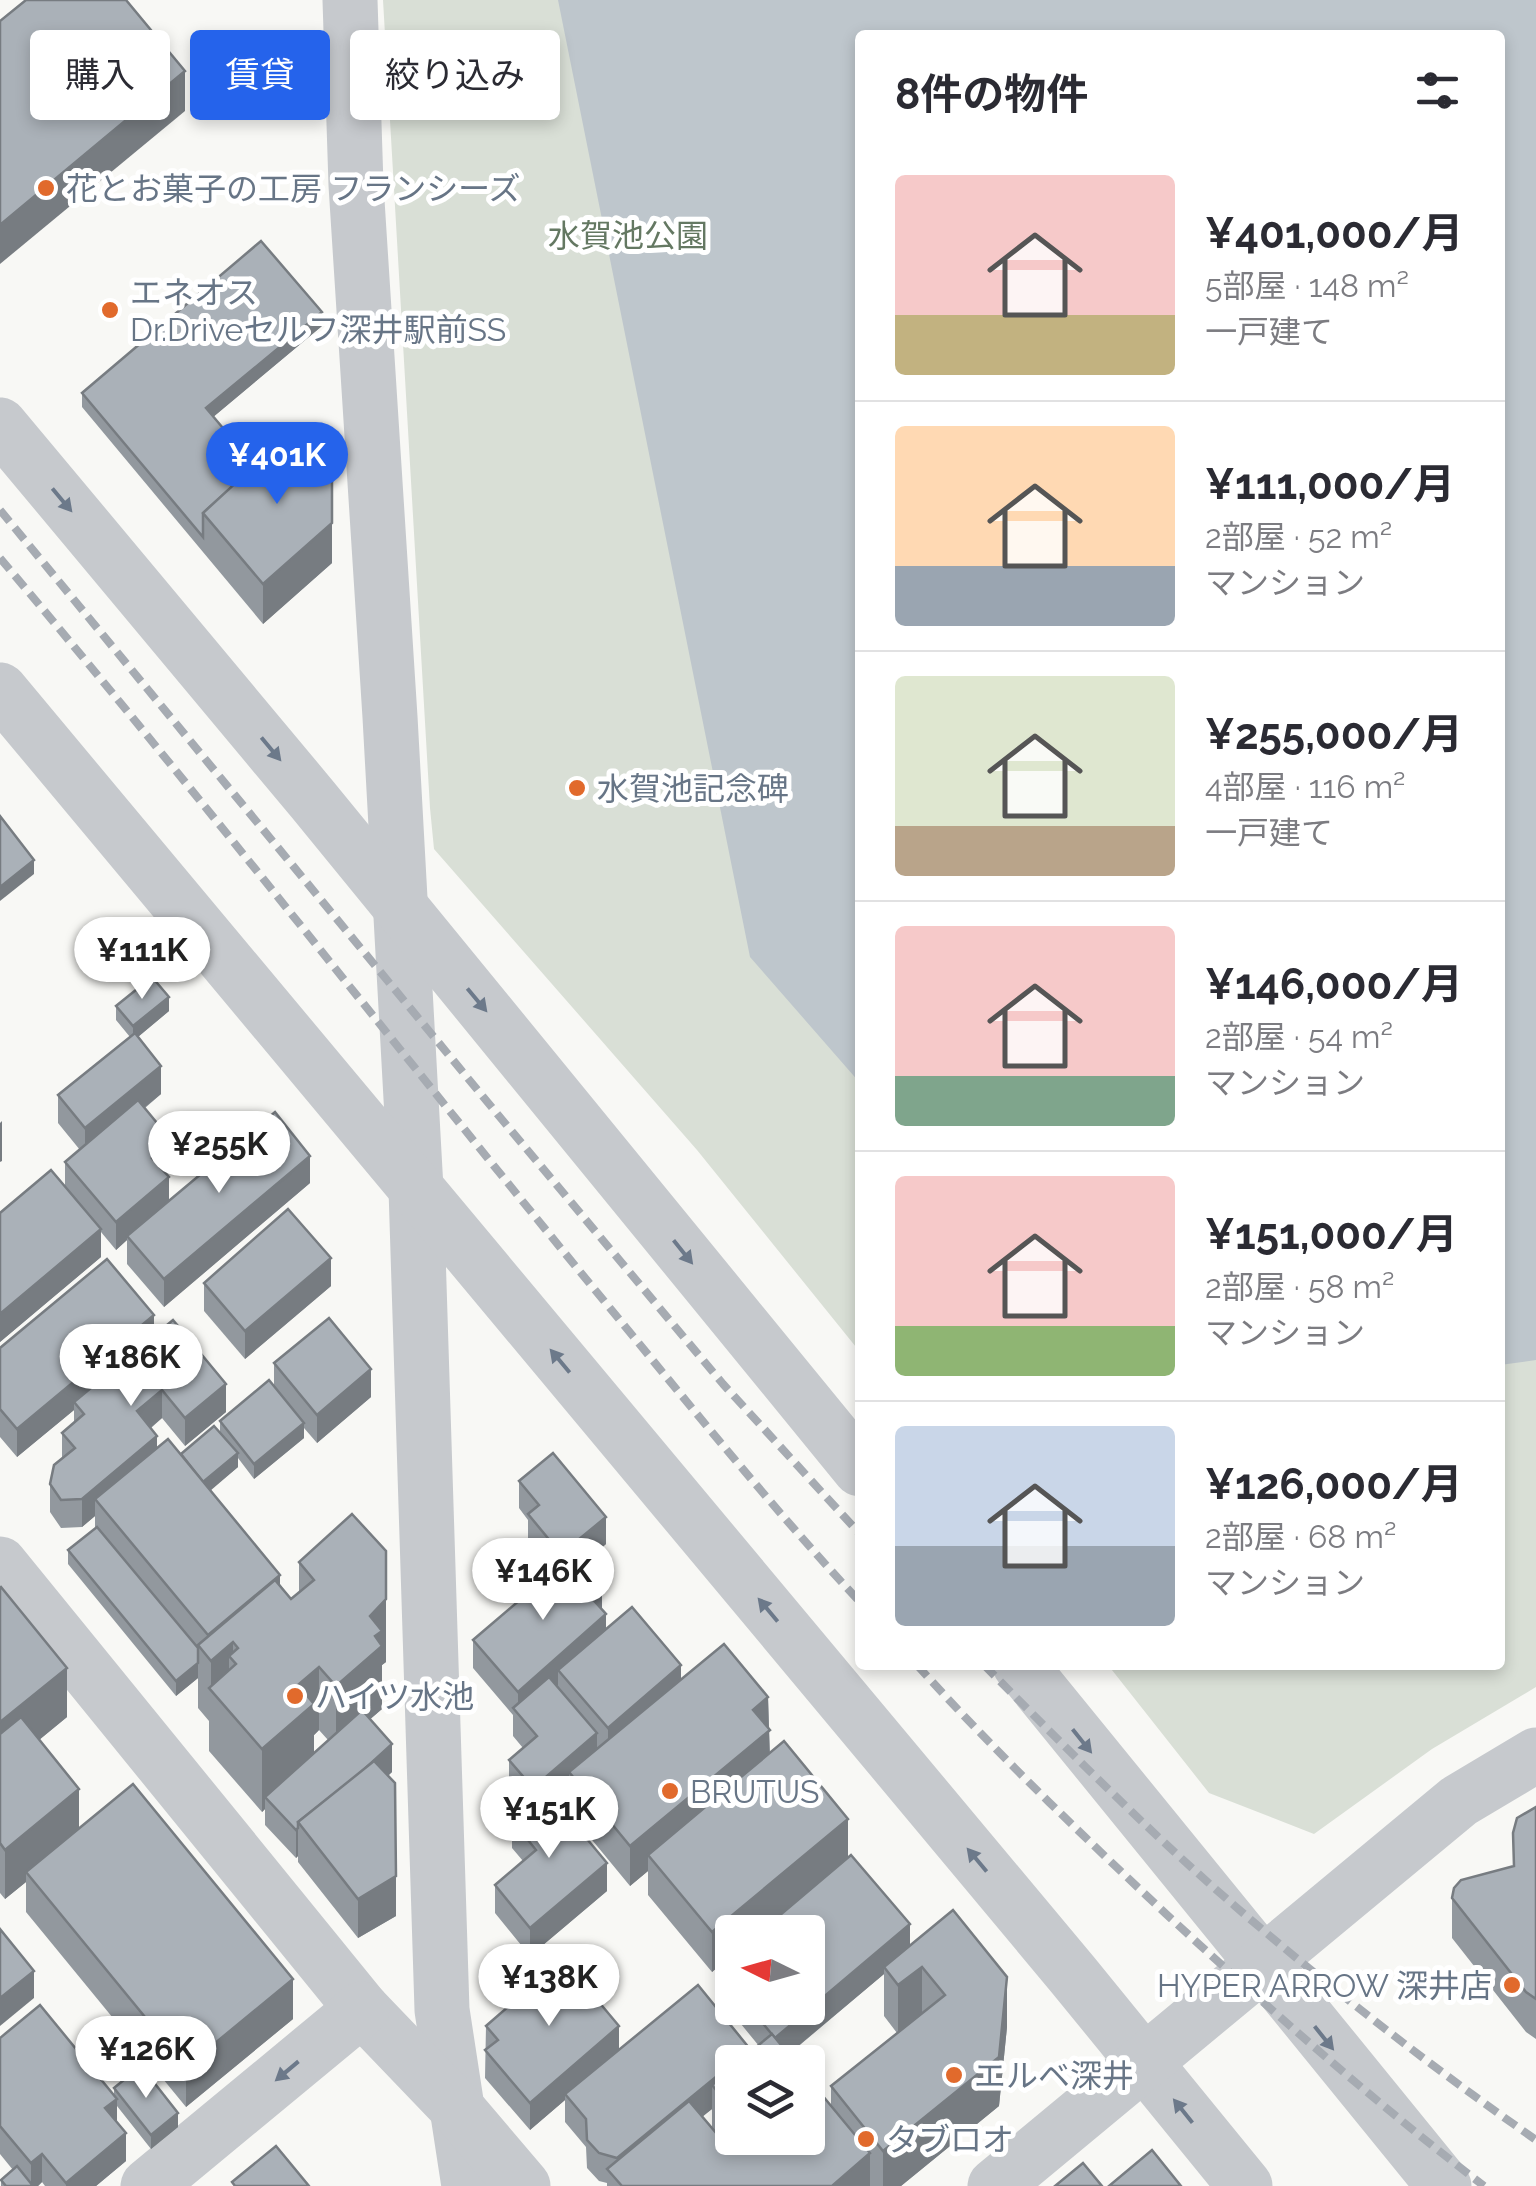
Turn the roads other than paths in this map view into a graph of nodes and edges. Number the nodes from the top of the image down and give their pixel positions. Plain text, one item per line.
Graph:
1 (350, 0) edge
2 (0, 425) edge
3 (0, 690) edge
4 (402, 910) junction
5 (416, 1189) junction
6 (855, 1463) edge
7 (0, 1564) edge
8 (1024, 1670) edge
9 (1536, 1755) edge
10 (1262, 1962) junction
11 (362, 2009) junction
12 (1143, 2062) junction
13 (455, 2106) junction
14 (148, 2186) edge
15 (469, 2186) edge
16 (523, 2186) edge
17 (994, 2186) edge
18 (1245, 2186) edge
19 (1444, 2186) edge

1 - 4 street
2 -> 4 street
3 - 5 street
4 - 5 street
4 -> 6 street
12 -> 5 street
5 - 13 street
7 - 11 street
8 -> 10 street
9 - 10 street
10 - 12 street
10 -> 19 street
11 - 13 street
11 -> 14 street
12 - 17 street
18 -> 12 street
13 - 15 street
13 - 16 street

